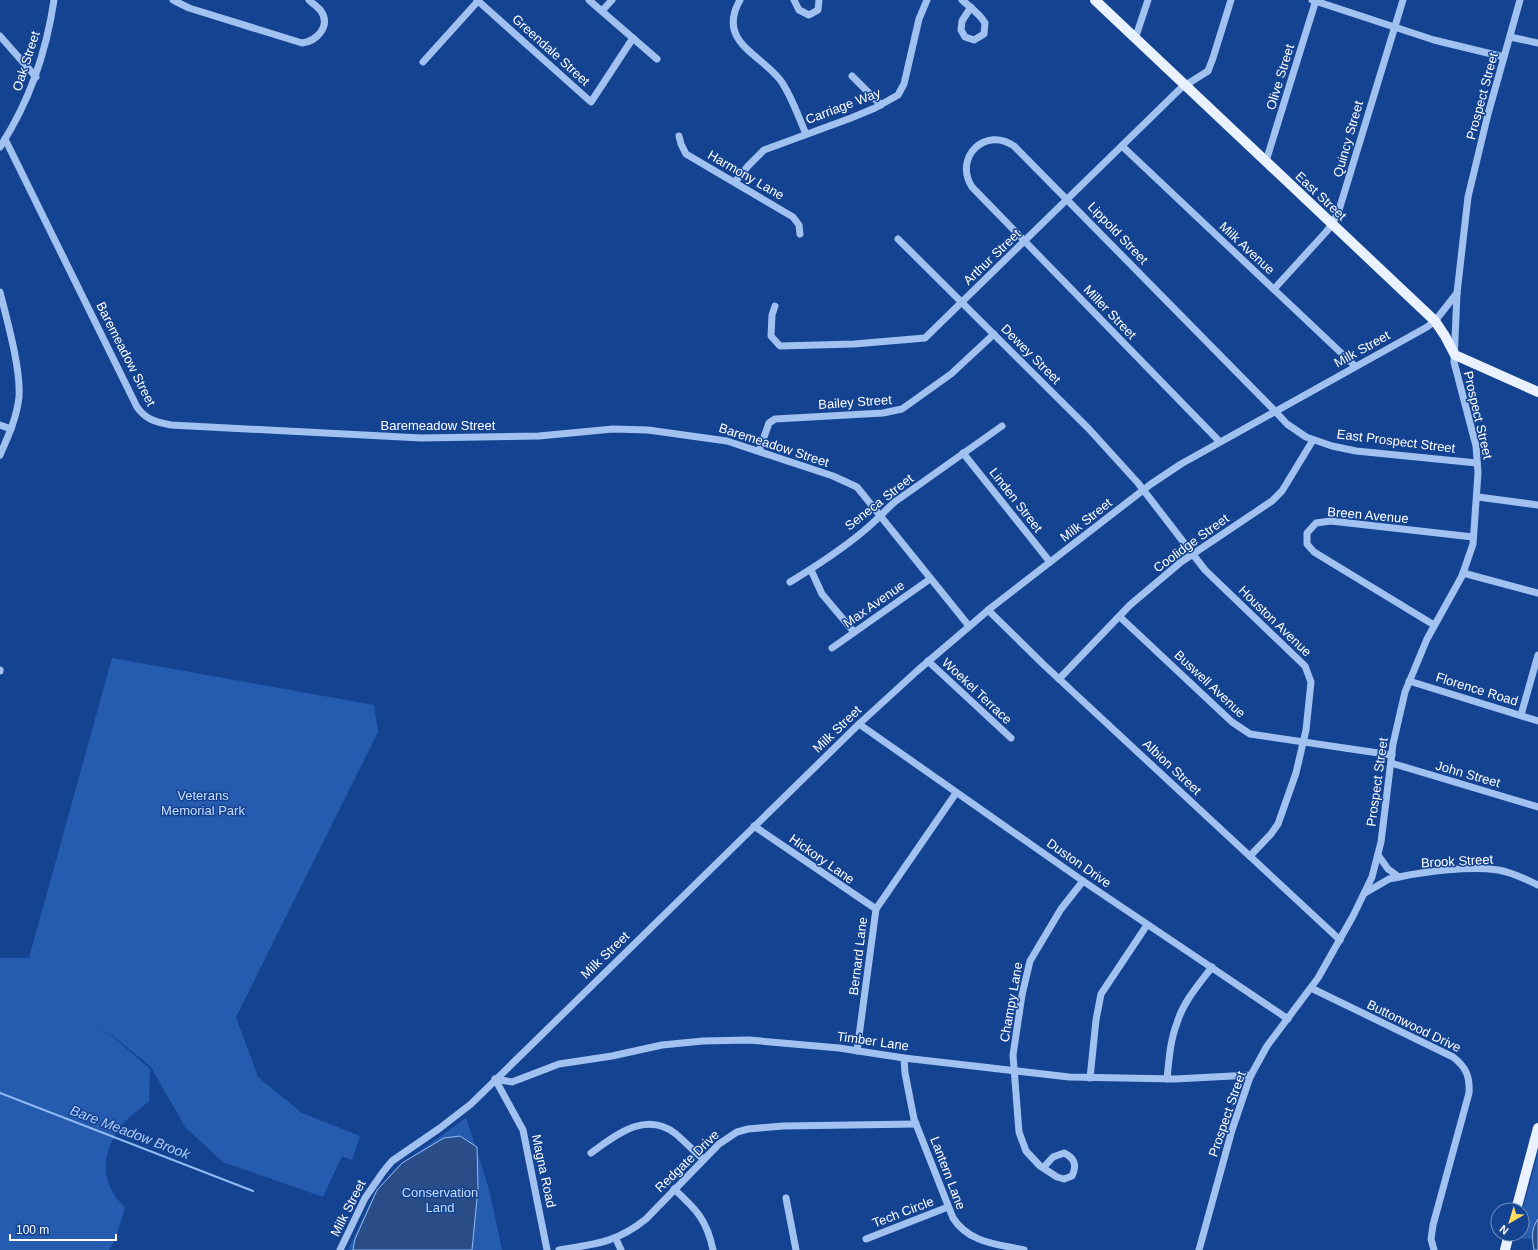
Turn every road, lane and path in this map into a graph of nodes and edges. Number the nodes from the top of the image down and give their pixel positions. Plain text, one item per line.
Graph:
1 (54, 0) edge
2 (173, 0) edge
3 (309, 0) edge
4 (478, 0) edge
5 (589, 0) edge
6 (612, 0) edge
7 (740, 0) edge
8 (794, 0) edge
9 (819, 0) edge
10 (927, 0) edge
11 (962, 0) edge
12 (1095, 0) edge
13 (1148, 0) edge
14 (1231, 0) edge
15 (1315, 0) edge
16 (1403, 0) edge
17 (1520, 0) edge
18 (971, 7) dead end
19 (602, 11) junction
20 (1394, 27) junction
21 (0, 36) edge
22 (1510, 36) junction
23 (633, 38) junction
24 (1136, 39) junction
25 (1538, 43) edge
26 (1504, 57) junction
27 (657, 59) dead end
28 (423, 62) dead end
29 (852, 76) dead end
30 (36, 77) junction
31 (1185, 85) junction
32 (881, 105) junction
33 (806, 134) junction
34 (679, 136) dead end
35 (5, 139) junction
36 (1122, 146) junction
37 (0, 147) edge
38 (1266, 161) junction
39 (736, 182) junction
40 (984, 199) joint
41 (1068, 199) junction
42 (1332, 224) junction
43 (800, 234) dead end
44 (898, 239) dead end
45 (1025, 242) junction
46 (1274, 289) junction
47 (0, 292) edge
48 (1457, 293) junction
49 (962, 302) junction
50 (775, 306) dead end
51 (1435, 321) junction
52 (994, 334) junction
53 (1455, 355) junction
54 (1355, 366) junction
55 (1538, 392) edge
56 (1275, 411) junction
57 (0, 424) edge
58 (1002, 426) dead end
59 (11, 429) junction
60 (1313, 440) junction
61 (1219, 441) junction
62 (759, 451) junction
63 (963, 453) junction
64 (0, 455) edge
65 (1477, 463) junction
66 (1143, 490) junction
67 (1478, 497) junction
68 (1538, 505) edge
69 (880, 515) junction
70 (1474, 537) junction
71 (1192, 555) junction
72 (1050, 562) junction
73 (810, 570) junction
74 (1463, 573) junction
75 (930, 579) junction
76 (790, 582) dead end
77 (1538, 593) edge
78 (988, 610) junction
79 (1120, 616) junction
80 (1434, 625) junction
81 (969, 626) junction
82 (854, 632) junction
83 (832, 648) dead end
84 (1538, 655) edge
85 (928, 661) junction
86 (1059, 679) junction
87 (1409, 681) junction
88 (1521, 715) junction
89 (1538, 721) edge
90 (859, 724) junction
91 (1011, 738) dead end
92 (1303, 742) junction
93 (1392, 755) junction
94 (1391, 763) junction
95 (956, 793) junction
96 (1538, 807) edge
97 (754, 826) junction
98 (1378, 855) junction
99 (1250, 856) junction
100 (1399, 877) junction
101 (1083, 881) junction
102 (1538, 885) edge
103 (1365, 893) junction
104 (876, 909) junction
105 (1147, 924) junction
106 (1340, 940) junction
107 (1212, 967) junction
108 (1311, 988) junction
109 (1288, 1019) junction
110 (857, 1051) junction
111 (904, 1058) junction
112 (1016, 1071) junction
113 (1251, 1075) junction
114 (1090, 1078) junction
115 (1167, 1079) junction
116 (495, 1080) junction
117 (916, 1124) junction
118 (1538, 1128) edge
119 (591, 1153) dead end
120 (703, 1159) junction
121 (1043, 1168) junction
122 (674, 1189) junction
123 (786, 1198) dead end
124 (1518, 1202) edge
125 (948, 1207) junction
126 (616, 1239) junction
127 (866, 1239) dead end
128 (1006, 1248) edge
129 (340, 1250) edge
130 (547, 1250) edge
131 (559, 1250) edge
132 (621, 1250) edge
133 (713, 1250) edge
134 (796, 1250) edge
135 (1024, 1250) edge
136 (1199, 1250) edge
137 (1434, 1250) edge

1 - 30 street, Oak Street
2 - 3 street
4 - 23 street, Greendale Street
4 - 28 street
5 - 19 street
6 - 19 street
7 - 33 street
8 - 9 street
10 - 32 street, Carriage Way
11 - 18 street
12 - 24 main road, East Street
13 - 24 street
14 - 31 street, Arthur Street
15 - 20 street
15 - 38 street, Olive Street
16 - 20 street, Quincy Street
17 - 22 street, Prospect Street
19 - 23 street
20 - 26 street
20 - 42 street, Quincy Street
21 - 30 street
22 - 25 street
22 - 26 street, Prospect Street
23 - 27 street
24 - 31 main road, East Street
26 - 48 street, Prospect Street
29 - 32 street
30 - 35 street, Oak Street
31 - 36 street, Arthur Street
31 - 38 main road, East Street
32 - 33 street, Carriage Way
33 - 39 street, Carriage Way
34 - 39 street, Harmony Lane
35 - 37 street, Oak Street
35 - 62 street, Baremeadow Street
36 - 41 street, Arthur Street
36 - 46 street, Milk Avenue
38 - 42 main road, East Street
39 - 43 street, Harmony Lane
40 - 41 street, Lippold Street
40 - 45 street, Miller Street
41 - 45 street, Arthur Street
41 - 56 street, Lippold Street
42 - 46 street, Quincy Street
42 - 51 main road, East Street
44 - 49 street, Dewey Street
45 - 49 street, Arthur Street
45 - 61 street, Miller Street
46 - 54 street, Milk Avenue
47 - 59 street
48 - 51 street
48 - 53 street, Prospect Street
49 - 50 street, Arthur Street
49 - 52 street, Dewey Street
51 - 53 main road, East Street
51 - 54 street, Milk Street
52 - 62 street, Bailey Street
52 - 66 street, Dewey Street
53 - 55 main road
53 - 65 street, Prospect Street
54 - 56 street, Milk Street
56 - 60 street, East Prospect Street
56 - 61 street, Milk Street
57 - 59 street
58 - 63 street, Seneca Street
59 - 64 street
60 - 65 street, East Prospect Street
60 - 71 street, Coolidge Street
61 - 66 street, Milk Street
62 - 69 street, Baremeadow Street
63 - 69 street, Seneca Street
63 - 72 street, Linden Street
65 - 67 street, Prospect Street
66 - 71 street, Houston Avenue
66 - 72 street, Milk Street
67 - 68 street
67 - 70 street, Prospect Street
69 - 73 street, Seneca Street
69 - 75 street, Baremeadow Street
70 - 74 street, Prospect Street
70 - 80 street, Breen Avenue
71 - 79 street, Coolidge Street
71 - 92 street, Houston Avenue
72 - 78 street, Milk Street
73 - 76 street, Seneca Street
73 - 82 street
74 - 77 street
74 - 80 street, Prospect Street
75 - 81 street, Baremeadow Street
75 - 82 street, Max Avenue
78 - 81 street, Milk Street
78 - 86 street, Albion Street
79 - 86 street, Coolidge Street
79 - 92 street, Buswell Avenue
80 - 87 street, Prospect Street
81 - 85 street, Milk Street
82 - 83 street, Max Avenue
84 - 88 street
85 - 90 street, Milk Street
85 - 91 street, Woekel Terrace
86 - 99 street, Albion Street
87 - 88 street, Florence Road
87 - 93 street, Prospect Street
88 - 89 street, Florence Road
90 - 95 street, Duston Drive
90 - 97 street, Milk Street
92 - 93 street, Buswell Avenue
92 - 99 street, Houston Avenue
93 - 94 street, Prospect Street
94 - 96 street, John Street
94 - 98 street, Prospect Street
95 - 101 street, Duston Drive
95 - 104 street, Bernard Lane
97 - 104 street, Hickory Lane
97 - 116 street, Milk Street
98 - 100 street
98 - 103 street, Prospect Street
99 - 106 street, Albion Street
100 - 102 street, Brook Street
100 - 103 street, Brook Street
101 - 105 street, Duston Drive
101 - 112 street, Champy Lane
103 - 106 street, Prospect Street
104 - 110 street, Bernard Lane
105 - 107 street, Duston Drive
105 - 114 street
106 - 108 street, Prospect Street
107 - 109 street, Duston Drive
107 - 115 street
108 - 109 street, Prospect Street
108 - 137 street, Buttonwood Drive
109 - 113 street, Prospect Street
110 - 111 street, Timber Lane
110 - 116 street, Timber Lane
111 - 112 street, Timber Lane
111 - 117 street, Lantern Lane
112 - 114 street, Timber Lane
112 - 121 street, Champy Lane
113 - 115 street, Timber Lane
113 - 136 street, Prospect Street
114 - 115 street, Timber Lane
116 - 129 street, Milk Street
116 - 130 street, Magna Road
117 - 120 street, Redgate Drive
117 - 125 street, Lantern Lane
118 - 124 main road
119 - 120 street
120 - 122 street, Redgate Drive
121 - 121 street, Champy Lane
122 - 126 street, Redgate Drive
122 - 133 street
123 - 134 street
125 - 127 street, Tech Circle
125 - 128 street, Lantern Lane
126 - 131 street, Redgate Drive
126 - 132 street
128 - 135 street, Lantern Lane

